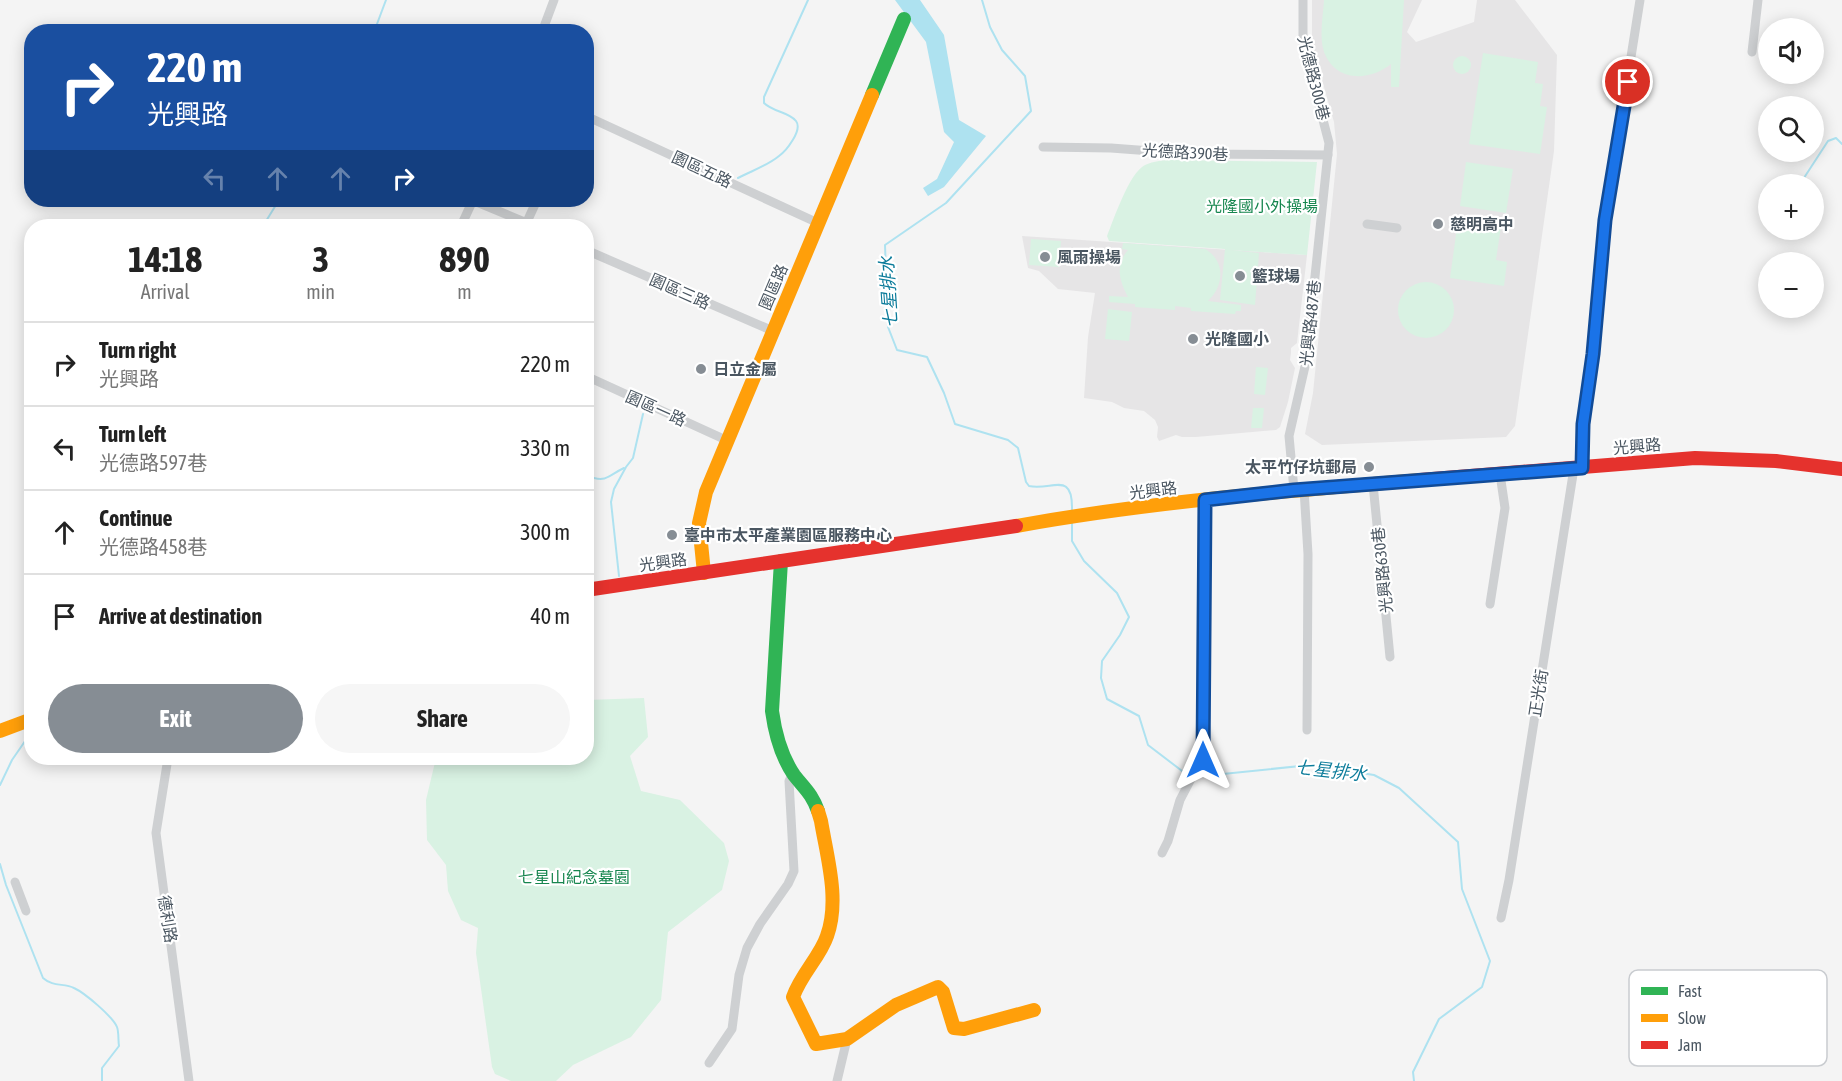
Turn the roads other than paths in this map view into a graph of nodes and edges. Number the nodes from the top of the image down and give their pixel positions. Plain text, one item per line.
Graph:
1 (554, 0) edge
2 (1303, 0) edge
3 (1640, 0) edge
4 (1758, 0) edge
5 (904, 19) dead end
6 (545, 24) edge
7 (1752, 52) dead end
8 (594, 120) edge
9 (1043, 147) dead end
10 (1328, 155) junction
11 (488, 207) edge
12 (515, 219) edge
13 (818, 223) junction
14 (1367, 224) dead end
15 (1397, 228) dead end
16 (594, 253) edge
17 (772, 331) junction
18 (594, 380) edge
19 (726, 440) junction
20 (1578, 468) junction
21 (1842, 469) edge
22 (1500, 474) junction
23 (1373, 484) junction
24 (1299, 490) junction
25 (1205, 500) junction
26 (781, 561) junction
27 (704, 573) junction
28 (594, 589) edge
29 (1490, 604) dead end
30 (1389, 657) dead end
31 (24, 722) edge
32 (0, 730) edge
33 (1307, 730) dead end
34 (167, 765) edge
35 (1196, 767) dead end
36 (793, 773) junction
37 (1191, 779) dead end
38 (1162, 853) dead end
39 (15, 882) dead end
40 (26, 910) dead end
41 (1501, 918) dead end
42 (1034, 1010) dead end
43 (847, 1039) junction
44 (709, 1063) dead end
45 (189, 1081) edge
46 (837, 1081) edge

1 - 6 street
2 - 10 street, 光德路300巷
3 - 20 street, 正光街
4 - 7 street
5 - 13 street, 園區路
8 - 13 street, 園區五路
9 - 10 street, 光德路390巷
10 - 24 street, 光興路487巷
11 - 12 street
13 - 17 street, 園區路
14 - 15 street
16 - 17 street, 園區三路
17 - 19 street, 園區路
18 - 19 street, 園區一路
19 - 27 street, 園區路
20 - 21 street, 光興路
20 - 22 street, 光興路
20 - 41 street, 正光街
22 - 23 street, 光興路
22 - 29 street
23 - 24 street, 光興路
23 - 30 street, 光興路630巷
24 - 25 street, 光興路
24 - 33 street, 光興路487巷
25 - 26 street, 光興路
25 - 35 street
26 - 27 street, 光興路
26 - 36 street
27 - 28 street, 光興路
31 - 32 street
34 - 45 street, 德利路
36 - 43 street
36 - 44 street
37 - 38 street
39 - 40 street
42 - 43 street
43 - 46 street

